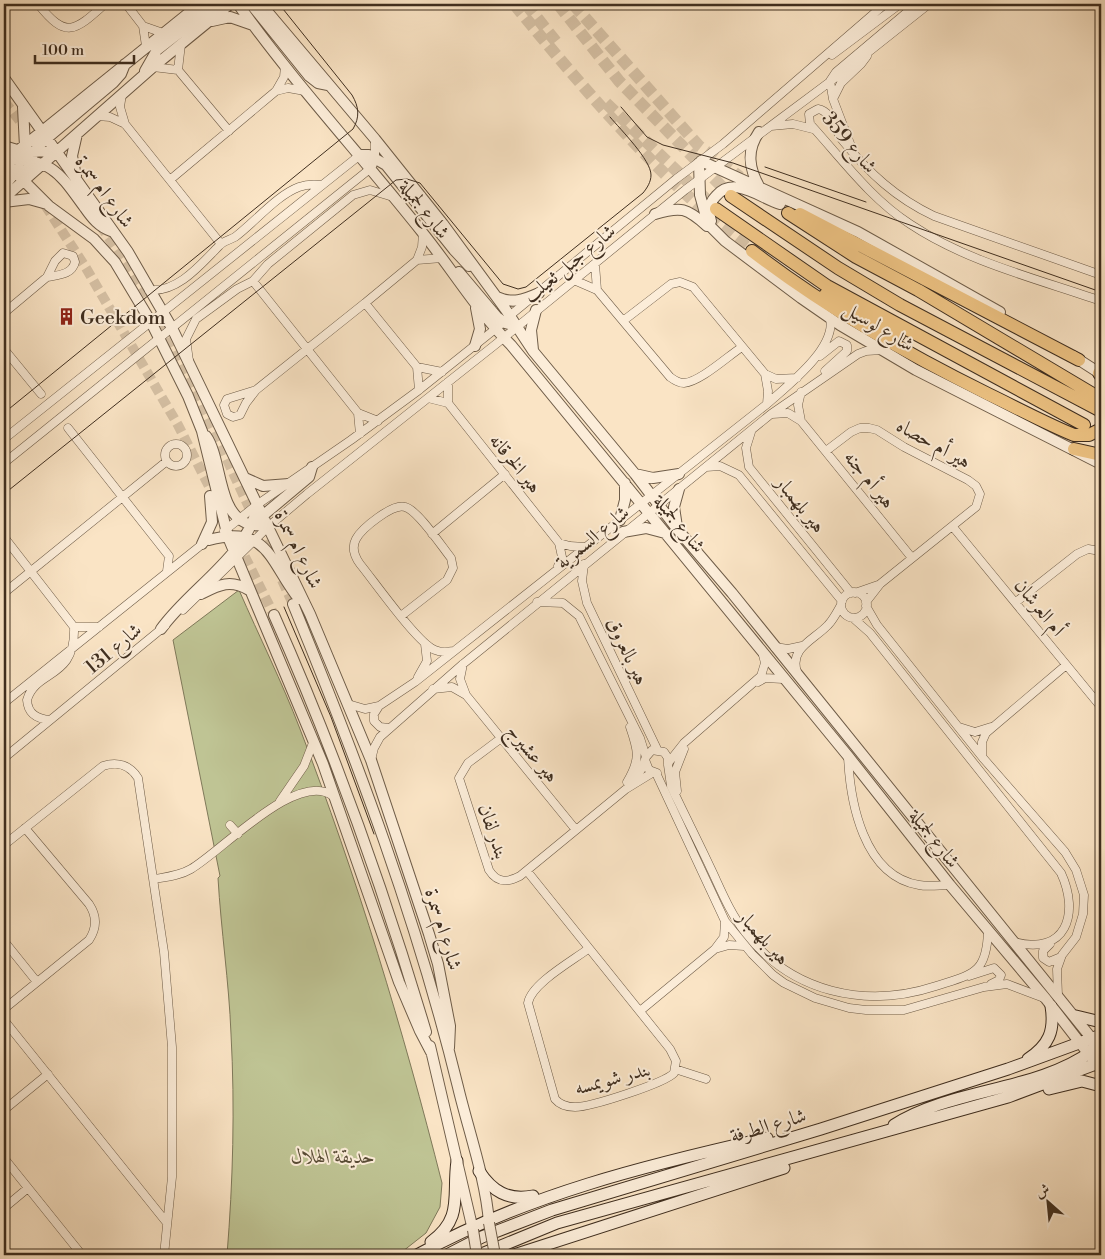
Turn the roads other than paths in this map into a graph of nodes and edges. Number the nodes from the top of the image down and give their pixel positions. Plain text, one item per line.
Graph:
1 (38, 4) edge
2 (105, 4) edge
3 (126, 4) edge
4 (200, 4) edge
5 (216, 4) edge
6 (230, 4) edge
7 (238, 4) edge
8 (251, 4) edge
9 (261, 4) edge
10 (267, 4) edge
11 (885, 4) edge
12 (900, 4) edge
13 (929, 4) edge
14 (912, 8) dead end
15 (270, 15) junction
16 (143, 26) junction
17 (254, 26) junction
18 (200, 27) junction
19 (163, 32) junction
20 (181, 44) junction
21 (146, 46) junction
22 (867, 53) junction
23 (285, 66) junction
24 (153, 67) junction
25 (178, 70) junction
26 (144, 75) junction
27 (4, 78) edge
28 (830, 81) junction
29 (328, 85) junction
30 (276, 91) junction
31 (305, 91) junction
32 (122, 94) junction
33 (775, 98) junction
34 (833, 99) junction
35 (23, 106) junction
36 (97, 116) junction
37 (125, 124) junction
38 (763, 130) junction
39 (229, 131) junction
40 (818, 131) junction
41 (77, 133) junction
42 (43, 135) junction
43 (375, 138) junction
44 (4, 146) edge
45 (55, 151) junction
46 (26, 153) junction
47 (360, 155) junction
48 (856, 156) junction
49 (375, 158) junction
50 (5, 161) edge
51 (700, 162) junction
52 (43, 163) junction
53 (370, 168) junction
54 (716, 168) junction
55 (17, 172) junction
56 (170, 179) junction
57 (700, 179) junction
58 (25, 180) junction
59 (78, 181) junction
60 (322, 185) junction
61 (4, 186) edge
62 (760, 188) junction
63 (731, 196) tunnel mouth
64 (394, 197) junction
65 (4, 200) edge
66 (50, 206) junction
67 (716, 209) tunnel mouth
68 (655, 214) junction
69 (826, 218) junction
70 (114, 232) junction
71 (714, 232) junction
72 (423, 233) junction
73 (221, 244) junction
74 (417, 260) junction
75 (443, 260) junction
76 (595, 264) junction
77 (195, 269) junction
78 (480, 274) junction
79 (1101, 275) edge
80 (47, 277) dead end
81 (203, 279) junction
82 (574, 280) junction
83 (253, 281) junction
84 (150, 290) junction
85 (597, 290) junction
86 (539, 293) junction
87 (497, 297) junction
88 (1101, 301) edge
89 (474, 302) junction
90 (365, 303) junction
91 (536, 310) junction
92 (162, 312) junction
93 (4, 313) edge
94 (830, 318) junction
95 (624, 320) junction
96 (151, 322) junction
97 (503, 322) junction
98 (172, 328) junction
99 (510, 332) junction
100 (160, 338) junction
101 (475, 346) junction
102 (742, 347) junction
103 (4, 349) edge
104 (306, 350) junction
105 (882, 350) junction
106 (533, 351) junction
107 (1079, 360) junction
108 (189, 361) junction
109 (417, 367) junction
110 (442, 372) junction
111 (765, 374) junction
112 (1100, 375) edge
113 (796, 378) junction
114 (448, 382) junction
115 (256, 390) dead end
116 (419, 390) junction
117 (801, 392) junction
118 (41, 394) dead end
119 (428, 398) junction
120 (1101, 401) edge
121 (448, 403) junction
122 (767, 404) junction
123 (1101, 411) edge
124 (358, 414) junction
125 (771, 414) junction
126 (1070, 418) junction
127 (378, 421) junction
128 (801, 421) junction
129 (1084, 425) dead end
130 (68, 428) dead end
131 (752, 429) junction
132 (1101, 429) edge
133 (202, 431) junction
134 (360, 434) junction
135 (4, 439) edge
136 (1074, 449) junction
137 (826, 451) junction
138 (206, 454) junction
139 (1101, 455) edge
140 (167, 461) dead end
141 (4, 464) edge
142 (1101, 464) edge
143 (312, 467) junction
144 (706, 467) junction
145 (505, 474) junction
146 (635, 474) junction
147 (679, 474) junction
148 (245, 478) junction
149 (625, 483) junction
150 (289, 484) junction
151 (679, 489) junction
152 (652, 495) junction
153 (122, 498) junction
154 (641, 503) junction
155 (258, 504) junction
156 (659, 505) junction
157 (648, 513) junction
158 (263, 514) junction
159 (238, 518) junction
160 (620, 520) junction
161 (253, 525) junction
162 (269, 526) junction
163 (953, 527) junction
164 (678, 530) junction
165 (623, 532) junction
166 (227, 533) junction
167 (665, 533) junction
168 (432, 534) junction
169 (4, 537) edge
170 (247, 539) junction
171 (206, 542) junction
172 (559, 543) junction
173 (584, 547) junction
174 (1101, 551) edge
175 (237, 553) junction
176 (169, 556) junction
177 (185, 557) junction
178 (912, 558) junction
179 (584, 564) junction
180 (558, 568) junction
181 (167, 571) junction
182 (30, 572) junction
183 (880, 584) junction
184 (249, 590) junction
185 (4, 593) edge
186 (853, 593) junction
187 (201, 594) junction
188 (537, 602) junction
189 (1016, 602) junction
190 (841, 603) junction
191 (293, 604) tunnel mouth
192 (866, 604) junction
193 (310, 614) junction
194 (274, 615) tunnel mouth
195 (401, 616) junction
196 (851, 618) junction
197 (827, 626) junction
198 (74, 627) junction
199 (99, 627) junction
200 (160, 630) junction
201 (424, 644) junction
202 (802, 646) junction
203 (775, 647) junction
204 (73, 648) junction
205 (454, 651) junction
206 (763, 655) junction
207 (463, 664) junction
208 (1065, 666) junction
209 (799, 678) junction
210 (783, 679) junction
211 (415, 682) junction
212 (752, 686) junction
213 (432, 690) junction
214 (466, 695) junction
215 (4, 703) edge
216 (348, 704) junction
217 (379, 706) junction
218 (1101, 707) edge
219 (630, 717) junction
220 (50, 720) junction
221 (994, 724) junction
222 (958, 727) junction
223 (389, 728) junction
224 (698, 732) junction
225 (500, 739) junction
226 (313, 742) junction
227 (684, 743) junction
228 (659, 750) junction
229 (848, 756) junction
230 (4, 758) edge
231 (645, 758) junction
232 (983, 758) junction
233 (371, 760) junction
234 (668, 764) junction
235 (654, 773) junction
236 (626, 789) junction
237 (333, 796) junction
238 (616, 798) junction
239 (278, 803) junction
240 (684, 812) junction
241 (230, 825) dead end
242 (25, 828) junction
243 (576, 830) junction
244 (238, 834) junction
245 (4, 845) edge
246 (527, 871) junction
247 (154, 878) junction
248 (950, 885) junction
249 (725, 921) junction
250 (988, 930) junction
251 (4, 940) edge
252 (1053, 941) junction
253 (1014, 942) junction
254 (744, 946) junction
255 (588, 949) junction
256 (715, 949) junction
257 (1062, 955) junction
258 (968, 976) junction
259 (37, 982) junction
260 (984, 987) junction
261 (1058, 996) junction
262 (1048, 1002) junction
263 (4, 1009) edge
264 (640, 1011) junction
265 (1076, 1016) junction
266 (4, 1020) edge
267 (1101, 1022) edge
268 (1097, 1037) edge
269 (1081, 1043) junction
270 (449, 1048) junction
271 (1101, 1049) edge
272 (431, 1052) junction
273 (1089, 1054) junction
274 (1100, 1065) edge
275 (675, 1069) junction
276 (1008, 1069) junction
277 (48, 1074) junction
278 (706, 1079) dead end
279 (1101, 1086) edge
280 (1008, 1097) junction
281 (4, 1110) edge
282 (821, 1129) junction
283 (884, 1131) junction
284 (827, 1149) junction
285 (4, 1158) edge
286 (457, 1161) junction
287 (479, 1171) junction
288 (28, 1188) junction
289 (559, 1193) junction
290 (171, 1199) junction
291 (154, 1206) junction
292 (4, 1208) edge
293 (489, 1221) junction
294 (167, 1223) junction
295 (472, 1228) junction
296 (540, 1245) junction
297 (82, 1255) edge
298 (164, 1255) edge
299 (417, 1255) edge
300 (447, 1255) edge
301 (478, 1255) edge
302 (495, 1255) edge
303 (514, 1255) edge
304 (530, 1255) edge

1 - 2 street
3 - 16 street
4 - 19 street
5 - 26 street
6 - 18 street
7 - 17 street, شارع لجميلة
8 - 29 street
9 - 15 street, شارع لجميلة
10 - 15 street
11 - 33 street, شارع جبل ثعيلب
12 - 33 street
13 - 22 street, شارع جبل ثعيلب
14 - 28 street
15 - 29 street, شارع لجميلة
16 - 19 street
16 - 21 street
17 - 18 street
17 - 23 street, شارع لجميلة
18 - 20 street
19 - 21 street
20 - 24 street
20 - 25 street
21 - 42 street
22 - 28 street, شارع جبل ثعيلب
22 - 34 street
23 - 30 street
23 - 31 street, شارع لجميلة
24 - 25 street
24 - 26 street
25 - 39 street
26 - 32 street
27 - 35 street, شارع ام سمرة
28 - 34 street
28 - 38 street, شارع جبل ثعيلب
29 - 43 street, شارع لجميلة
30 - 31 street
30 - 39 street
31 - 47 street, شارع لجميلة
32 - 36 street
32 - 37 street
33 - 51 street, شارع جبل ثعيلب
34 - 48 street
35 - 42 street, شارع ام سمرة
35 - 46 street
36 - 37 street
36 - 41 street
37 - 56 street
38 - 40 street
38 - 54 street, شارع جبل ثعيلب
38 - 62 street
39 - 56 street
40 - 48 street, شارع 359
40 - 88 street, شارع 359
41 - 45 street
41 - 59 street
42 - 45 street, شارع ام سمرة
42 - 46 street
43 - 49 street
43 - 78 street, شارع لجميلة
44 - 46 street
45 - 46 street
45 - 52 street
45 - 59 street, شارع ام سمرة
46 - 50 street
46 - 52 street
46 - 55 street
46 - 58 street
47 - 49 street
47 - 53 street, شارع لجميلة
47 - 60 street
48 - 79 street, شارع 359
49 - 53 street
49 - 78 street
50 - 55 street, شارع ام سمرة
51 - 54 street
51 - 57 street, شارع لوسيل
51 - 86 street, شارع جبل ثعيلب
52 - 58 street
52 - 70 street
53 - 64 street, شارع لجميلة
53 - 98 street
54 - 57 street, شارع جبل ثعيلب
54 - 62 street
55 - 58 street, شارع ام سمرة
55 - 61 street
56 - 73 street
57 - 68 street, شارع جبل ثعيلب
57 - 71 street, شارع لوسيل
58 - 65 street
58 - 66 street, شارع ام سمرة
59 - 70 street, شارع ام سمرة
60 - 73 street
60 - 81 street
62 - 69 street
63 - 123 highway, شارع لوسيل
64 - 72 street, شارع لجميلة
64 - 83 street
65 - 66 street
66 - 96 street, شارع ام سمرة
67 - 126 highway, شارع لوسيل
68 - 71 street
68 - 76 street, شارع جبل ثعيلب
69 - 71 street
69 - 107 street
70 - 84 street, شارع ام سمرة
71 - 94 street, شارع لوسيل
72 - 74 street
72 - 75 street, شارع لجميلة
73 - 77 street
74 - 75 street
74 - 90 street
75 - 89 street, شارع لجميلة
75 - 97 street
76 - 82 street, شارع جبل ثعيلب
76 - 85 street
77 - 81 street
77 - 84 street
78 - 87 street, شارع لجميلة
80 - 93 street
81 - 92 street
82 - 85 street
82 - 91 street, شارع جبل ثعيلب
83 - 104 street
83 - 108 street
84 - 92 street, شارع ام سمرة
85 - 95 street
86 - 87 street
86 - 97 street, شارع جبل ثعيلب
87 - 97 street, شارع لجميلة
89 - 97 street, شارع لجميلة
89 - 101 street
90 - 104 street
90 - 109 street
91 - 99 street, شارع جبل ثعيلب
91 - 106 street
92 - 96 street
92 - 98 street, شارع ام سمرة
94 - 105 street, شارع لوسيل
94 - 113 street, شارع السمرية
95 - 102 street
95 - 102 street
96 - 100 street, شارع ام سمرة
96 - 135 street
97 - 99 street, شارع لجميلة
97 - 99 street
97 - 101 street, شارع جبل ثعيلب
98 - 100 street
98 - 108 street, شارع ام سمرة
99 - 106 street, شارع لجميلة
99 - 114 street, شارع جبل ثعيلب
99 - 149 street, شارع لجميلة
100 - 133 street, شارع ام سمرة
100 - 141 street
101 - 110 street, شارع جبل ثعيلب
102 - 111 street
103 - 118 street
104 - 115 street
104 - 124 street
105 - 117 street, شارع السمرية
105 - 136 street, شارع لوسيل
106 - 146 street, شارع لجميلة
107 - 112 street
107 - 120 highway
108 - 148 street, شارع ام سمرة
109 - 110 street
109 - 116 street
110 - 116 street, شارع جبل ثعيلب
111 - 113 street
111 - 122 street
113 - 117 street
113 - 122 street, شارع السمرية
114 - 119 street, شارع جبل ثعيلب
114 - 121 street
116 - 127 street, شارع جبل ثعيلب
117 - 125 street, شارع السمرية
117 - 128 street
119 - 121 street
119 - 162 street, شارع جبل ثعيلب
121 - 145 street, هير الخرقانه
122 - 147 street, شارع السمرية
124 - 127 street
124 - 134 street
125 - 128 street
125 - 131 street, شارع السمرية
126 - 129 highway, شارع لوسيل
126 - 132 highway
127 - 134 street, شارع جبل ثعيلب
128 - 137 street, هير أم جنه
130 - 153 street
131 - 144 street, شارع السمرية
131 - 186 street, هير بلهمبار
133 - 138 street, شارع ام سمرة
133 - 159 street
134 - 143 street, شارع جبل ثعيلب
136 - 139 highway
136 - 142 street, شارع لوسيل
137 - 163 street, هير أم حصاه
137 - 178 street, هير أم جنه
138 - 166 street, شارع ام سمرة
138 - 171 street
140 - 153 street
143 - 150 street, شارع جبل ثعيلب
143 - 158 street
144 - 151 street, شارع السمرية
144 - 190 street, هير بلهمبار
145 - 168 street
145 - 172 street, هير الخرقانه
146 - 147 street
146 - 152 street, شارع لجميلة
147 - 152 street, شارع السمرية
148 - 150 street
148 - 155 street, شارع ام سمرة
149 - 154 street, شارع لجميلة
149 - 160 street
150 - 155 street, شارع جبل ثعيلب
151 - 156 street, شارع السمرية
151 - 164 street
152 - 154 street, شارع السمرية
152 - 156 street, شارع لجميلة
153 - 176 street
153 - 182 street
154 - 157 street, شارع لجميلة
154 - 160 street, شارع السمرية
155 - 158 street, شارع ام سمرة
155 - 159 street, شارع جبل ثعيلب
155 - 161 street
156 - 157 street, شارع السمرية
156 - 164 street, شارع لجميلة
157 - 165 street, شارع السمرية
157 - 167 street, شارع لجميلة
158 - 161 street
158 - 162 street, شارع ام سمرة
159 - 161 street
159 - 166 street, شارع جبل ثعيلب
160 - 173 street, شارع السمرية
161 - 162 street
161 - 170 street
162 - 170 street, شارع جبل ثعيلب
162 - 193 street, شارع ام سمرة
163 - 178 street, هير أم حصاه
163 - 189 street, أم العرشان
164 - 203 street, شارع لجميلة
165 - 167 street
165 - 179 street, شارع السمرية
166 - 170 street
166 - 171 street
166 - 175 street, شارع ام سمرة
167 - 206 street, شارع لجميلة
168 - 195 street
168 - 195 street
169 - 182 street
170 - 175 street
170 - 193 street
171 - 177 street, شارع 131
172 - 173 street
172 - 180 street
173 - 180 street, شارع السمرية
174 - 189 street
175 - 184 street, شارع ام سمرة
175 - 187 street, شارع 131
175 - 200 street
176 - 177 street
176 - 181 street
177 - 181 street, شارع 131
178 - 183 street, هير أم حصاه
179 - 188 street, شارع السمرية
179 - 228 street, هير بالعروق
180 - 205 street, شارع السمرية
181 - 199 street, شارع 131
182 - 185 street
182 - 198 street
183 - 186 street, هير أم حصاه
183 - 192 street, هير أم حصاه
184 - 187 street
184 - 226 street, شارع ام سمرة
186 - 190 street
186 - 192 street
187 - 200 street, شارع 131
188 - 207 street, شارع السمرية
188 - 219 street, هير بالعروق
189 - 208 street, أم العرشان
190 - 196 street
190 - 197 street
191 - 270 street, شارع ام سمرة
192 - 196 street
192 - 222 street
193 - 216 street, شارع ام سمرة
194 - 272 street, شارع ام سمرة
195 - 201 street
196 - 197 street
196 - 252 street
197 - 202 street
198 - 199 street
198 - 204 street
199 - 204 street, شارع 131
200 - 220 street, شارع 131
201 - 205 street
201 - 211 street
202 - 203 street
202 - 209 street
203 - 209 street, شارع لجميلة
204 - 215 street, شارع 131
204 - 220 street
205 - 211 street, شارع السمرية
206 - 210 street, شارع لجميلة
206 - 212 street
207 - 213 street, شارع السمرية
207 - 214 street, هير عشيرج
208 - 218 street, أم العرشان
208 - 221 street
209 - 253 street, شارع لجميلة
210 - 212 street
210 - 229 street, شارع لجميلة
211 - 217 street, شارع السمرية
212 - 224 street
213 - 214 street
213 - 223 street, شارع السمرية
214 - 225 street, هير عشيرج
216 - 217 street
216 - 233 street, شارع ام سمرة
217 - 223 street
219 - 231 street, هير بالعروق
219 - 238 street, هير بالعروق
220 - 230 street, شارع 131
221 - 222 street
221 - 232 street
222 - 232 street
223 - 233 street, شارع السمرية
224 - 227 street
224 - 240 street, هير بلهمبار
225 - 243 street, هير عشيرج
225 - 246 street, بندر لفان
226 - 237 street, شارع ام سمرة
226 - 239 street
227 - 228 street
227 - 234 street
228 - 231 street
228 - 234 street
229 - 248 street, شارع لجميلة
229 - 248 street
231 - 235 street
231 - 236 street, بندر لفان
232 - 257 street
233 - 270 street, شارع ام سمرة
234 - 235 street
234 - 240 street, هير بلهمبار
235 - 236 street, بندر لفان
235 - 249 street, هير بلهمبار
236 - 238 street, بندر لفان
237 - 239 street
237 - 272 street, شارع ام سمرة
238 - 243 street, بندر لفان
239 - 244 street
240 - 258 street, هير بلهمبار
241 - 244 street
242 - 245 street
242 - 247 street
242 - 259 street
243 - 246 street, بندر لفان
244 - 247 street
246 - 255 street, بندر شويمسه
247 - 290 street
248 - 250 street, شارع لجميلة
249 - 254 street, هير بلهمبار
249 - 256 street
250 - 258 street, هير بلهمبار
250 - 262 street, شارع لجميلة
251 - 259 street
252 - 253 street
252 - 257 street
253 - 261 street, شارع لجميلة
254 - 256 street
254 - 260 street, هير بلهمبار
255 - 264 street, بندر شويمسه
255 - 275 street, بندر شويمسه
256 - 264 street
257 - 261 street
258 - 260 street
259 - 263 street
260 - 262 street, هير بلهمبار
261 - 265 street, شارع لجميلة
262 - 269 street, شارع لجميلة
262 - 276 main road
264 - 275 street, بندر شويمسه
265 - 267 main road
265 - 268 street, شارع لجميلة
266 - 277 street
268 - 269 main road, شارع الطرفة
268 - 271 street, شارع لجميلة
268 - 273 main road
269 - 273 street, شارع لجميلة
269 - 276 main road, شارع الطرفة
270 - 287 street, شارع ام سمرة
271 - 274 main road
272 - 286 street, شارع ام سمرة
273 - 274 street, شارع لجميلة
273 - 283 main road
274 - 280 main road, شارع الطرفة
275 - 278 street
276 - 282 main road, شارع الطرفة
277 - 281 street
277 - 291 street
279 - 280 main road
280 - 283 main road, شارع الطرفة
282 - 289 main road
282 - 300 main road, شارع الطرفة
283 - 284 main road, شارع الطرفة
284 - 296 main road
284 - 301 main road, شارع الطرفة
285 - 288 street
286 - 295 street, شارع ام سمرة
286 - 299 main road
287 - 289 main road
287 - 293 street, شارع ام سمرة
288 - 292 street
288 - 297 street
289 - 293 main road
290 - 291 street
290 - 294 street
291 - 294 street
293 - 295 main road
293 - 302 street, شارع ام سمرة, bridge
294 - 298 street
295 - 299 main road
295 - 301 street, شارع ام سمرة, bridge
296 - 303 main road
296 - 304 main road

